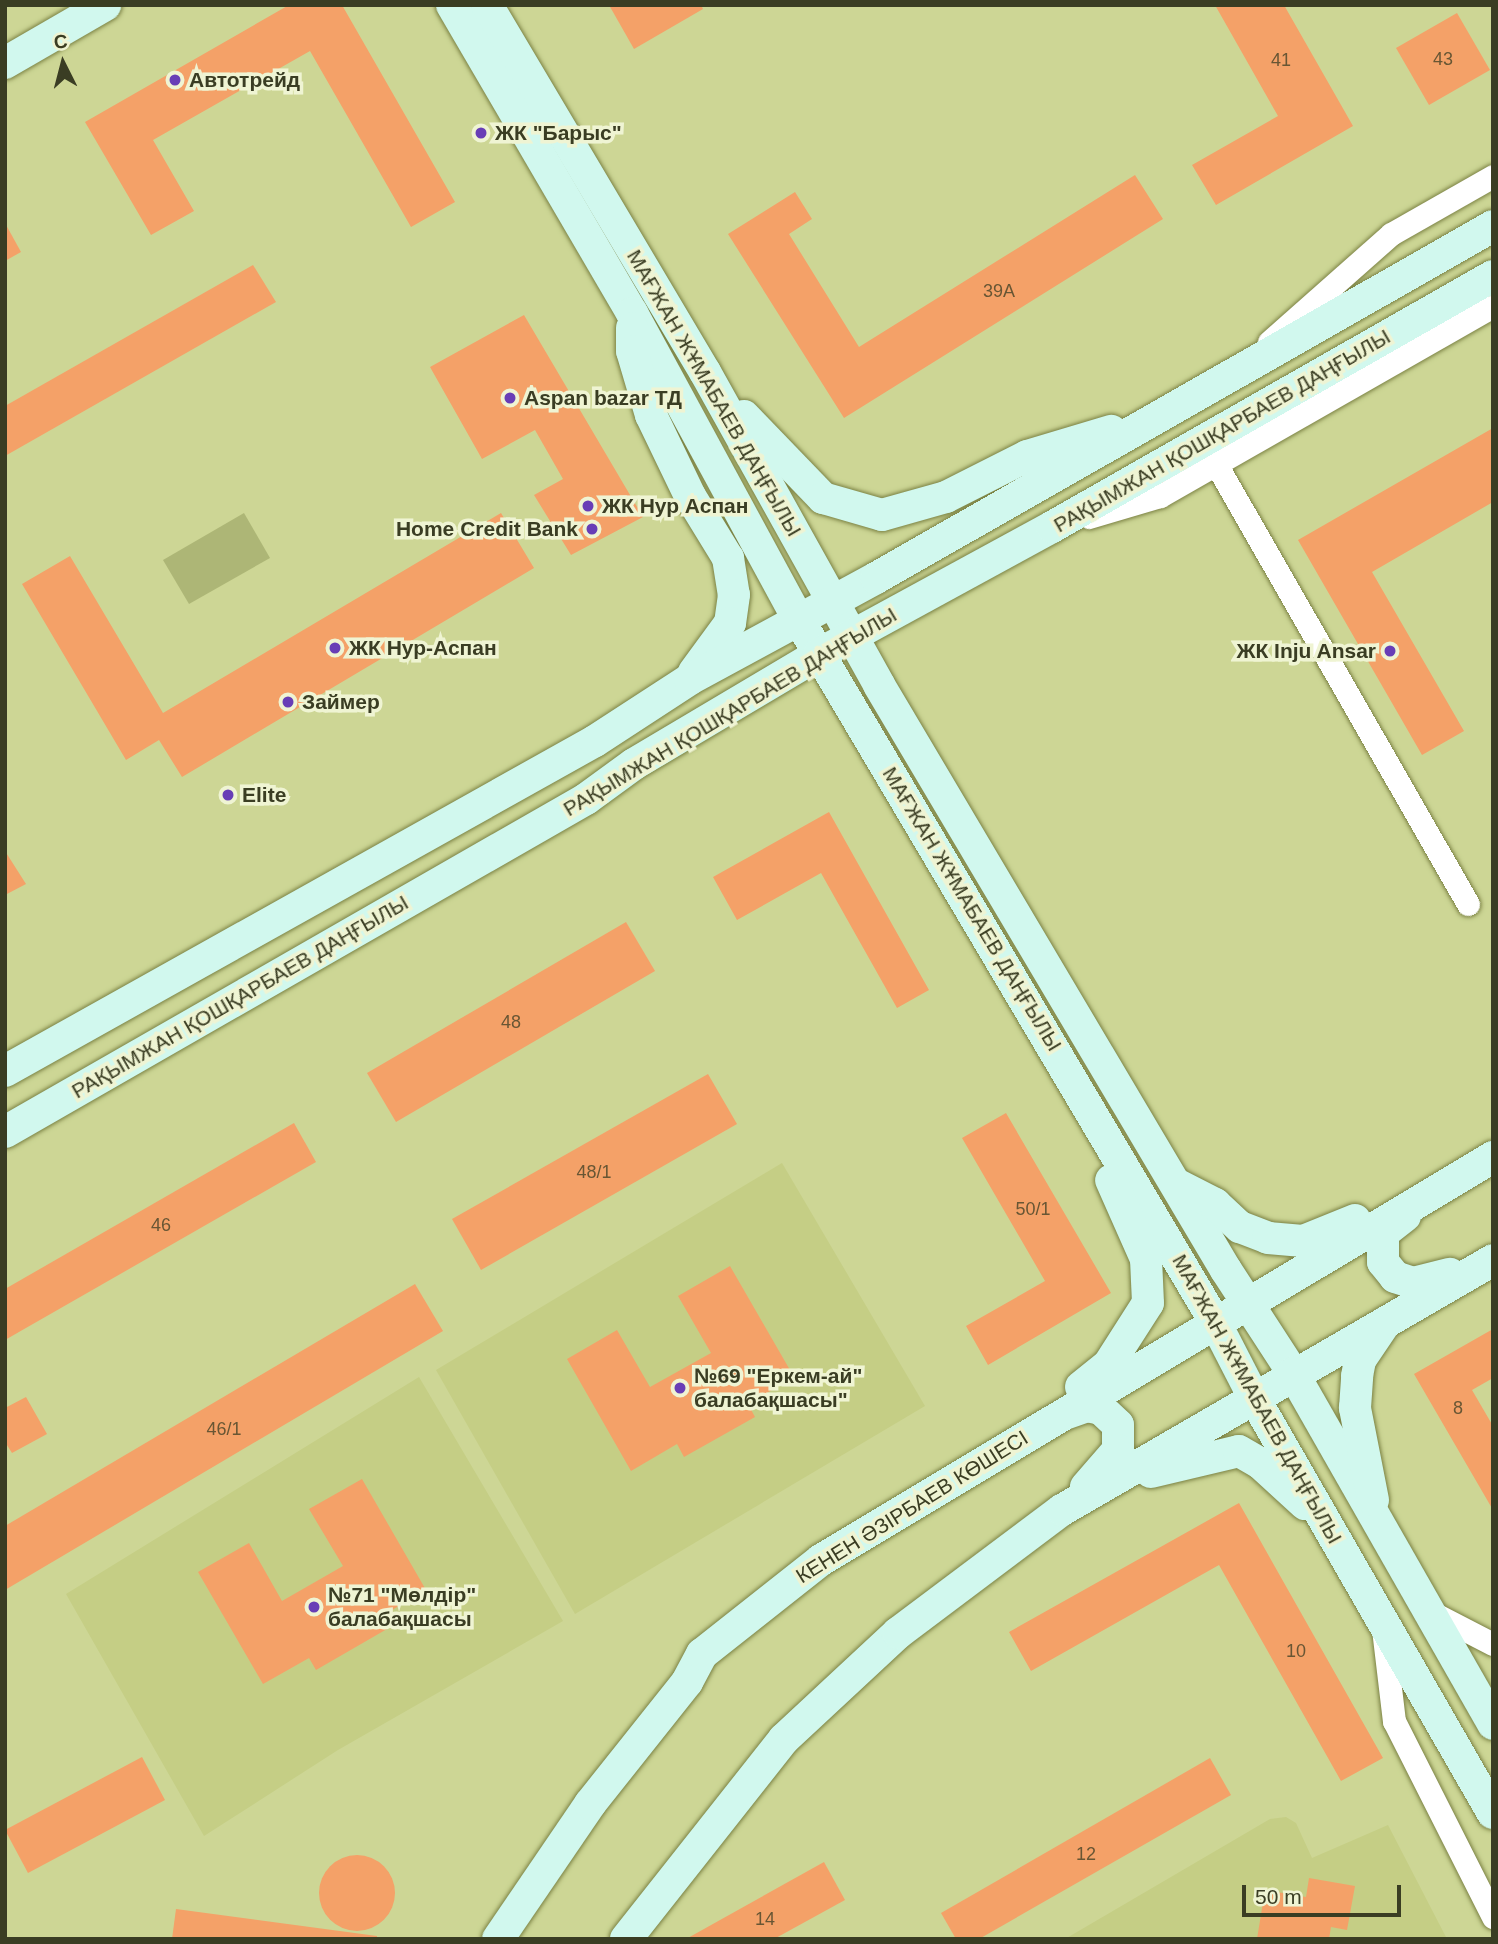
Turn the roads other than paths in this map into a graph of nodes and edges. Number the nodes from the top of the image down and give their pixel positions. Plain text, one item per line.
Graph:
1 (105, 5) edge
2 (452, 5) edge
3 (487, 5) edge
4 (5, 63) edge
5 (1493, 176) edge
6 (1493, 226) edge
7 (1493, 276) edge
8 (1493, 306) edge
9 (632, 313) junction
10 (705, 372) junction
11 (1229, 378) junction
12 (1169, 413) junction
13 (1216, 464) junction
14 (1052, 527) junction
15 (810, 558) junction
16 (774, 573) junction
17 (833, 603) junction
18 (799, 620) junction
19 (850, 637) junction
20 (819, 654) junction
21 (690, 679) junction
22 (1468, 904) dead end
23 (1064, 1065) junction
24 (5, 1071) edge
25 (5, 1132) edge
26 (1493, 1157) edge
27 (1176, 1184) junction
28 (1425, 1196) junction
29 (1493, 1259) edge
30 (1249, 1301) junction
31 (1388, 1319) junction
32 (1215, 1322) junction
33 (1293, 1373) junction
34 (1253, 1396) junction
35 (1058, 1416) junction
36 (1012, 1444) junction
37 (1113, 1482) junction
38 (1062, 1510) junction
39 (1377, 1522) junction
40 (1360, 1582) junction
41 (1425, 1608) junction
42 (1382, 1619) junction
43 (1493, 1644) edge
44 (1493, 1724) edge
45 (1493, 1813) edge
46 (1493, 1917) edge
47 (498, 1939) edge
48 (626, 1939) edge

1 - 4 main road
2 - 9 main road, МАҒЖАН ЖҰМАБАЕВ ДАҢҒЫЛЫ
3 - 10 main road, МАҒЖАН ЖҰМАБАЕВ ДАҢҒЫЛЫ
5 - 11 street
6 - 11 main road, РАҚЫМЖАН ҚОШҚАРБАЕВ ДАҢҒЫЛЫ
7 - 14 main road, РАҚЫМЖАН ҚОШҚАРБАЕВ ДАҢҒЫЛЫ
8 - 13 street
9 - 16 main road, МАҒЖАН ЖҰМАБАЕВ ДАҢҒЫЛЫ
9 - 21 main road
10 - 12 main road
10 - 15 main road, МАҒЖАН ЖҰМАБАЕВ ДАҢҒЫЛЫ
11 - 12 main road, РАҚЫМЖАН ҚОШҚАРБАЕВ ДАҢҒЫЛЫ
12 - 17 main road, РАҚЫМЖАН ҚОШҚАРБАЕВ ДАҢҒЫЛЫ
13 - 14 street
13 - 22 street
14 - 19 main road, РАҚЫМЖАН ҚОШҚАРБАЕВ ДАҢҒЫЛЫ
15 - 16 main road
15 - 17 main road, МАҒЖАН ЖҰМАБАЕВ ДАҢҒЫЛЫ
16 - 18 main road, МАҒЖАН ЖҰМАБАЕВ ДАҢҒЫЛЫ
17 - 18 main road, РАҚЫМЖАН ҚОШҚАРБАЕВ ДАҢҒЫЛЫ
17 - 19 main road, МАҒЖАН ЖҰМАБАЕВ ДАҢҒЫЛЫ
18 - 20 main road, МАҒЖАН ЖҰМАБАЕВ ДАҢҒЫЛЫ
18 - 21 main road, РАҚЫМЖАН ҚОШҚАРБАЕВ ДАҢҒЫЛЫ
19 - 20 main road, РАҚЫМЖАН ҚОШҚАРБАЕВ ДАҢҒЫЛЫ
19 - 27 main road, МАҒЖАН ЖҰМАБАЕВ ДАҢҒЫЛЫ
20 - 23 main road, МАҒЖАН ЖҰМАБАЕВ ДАҢҒЫЛЫ
20 - 25 main road, РАҚЫМЖАН ҚОШҚАРБАЕВ ДАҢҒЫЛЫ
21 - 24 main road, РАҚЫМЖАН ҚОШҚАРБАЕВ ДАҢҒЫЛЫ
23 - 32 main road, МАҒЖАН ЖҰМАБАЕВ ДАҢҒЫЛЫ
23 - 36 main road
26 - 28 main road
27 - 28 main road
27 - 30 main road, МАҒЖАН ЖҰМАБАЕВ ДАҢҒЫЛЫ
28 - 29 main road
28 - 30 main road
29 - 31 main road
30 - 32 main road, КЕНЕН ӘЗІРБАЕВ КӨШЕСІ
30 - 33 main road, МАҒЖАН ЖҰМАБАЕВ ДАҢҒЫЛЫ
31 - 33 main road
31 - 39 main road
32 - 34 main road, МАҒЖАН ЖҰМАБАЕВ ДАҢҒЫЛЫ
32 - 35 main road, КЕНЕН ӘЗІРБАЕВ КӨШЕСІ
33 - 34 main road
33 - 39 main road, МАҒЖАН ЖҰМАБАЕВ ДАҢҒЫЛЫ
34 - 37 main road
34 - 40 main road, МАҒЖАН ЖҰМАБАЕВ ДАҢҒЫЛЫ
35 - 36 main road, КЕНЕН ӘЗІРБАЕВ КӨШЕСІ
35 - 38 main road
36 - 47 main road, КЕНЕН ӘЗІРБАЕВ КӨШЕСІ
37 - 38 main road
37 - 40 main road
38 - 48 main road
39 - 41 main road, МАҒЖАН ЖҰМАБАЕВ ДАҢҒЫЛЫ
40 - 42 main road, МАҒЖАН ЖҰМАБАЕВ ДАҢҒЫЛЫ
41 - 43 street
41 - 44 main road, МАҒЖАН ЖҰМАБАЕВ ДАҢҒЫЛЫ
42 - 45 main road, МАҒЖАН ЖҰМАБАЕВ ДАҢҒЫЛЫ
42 - 46 street

